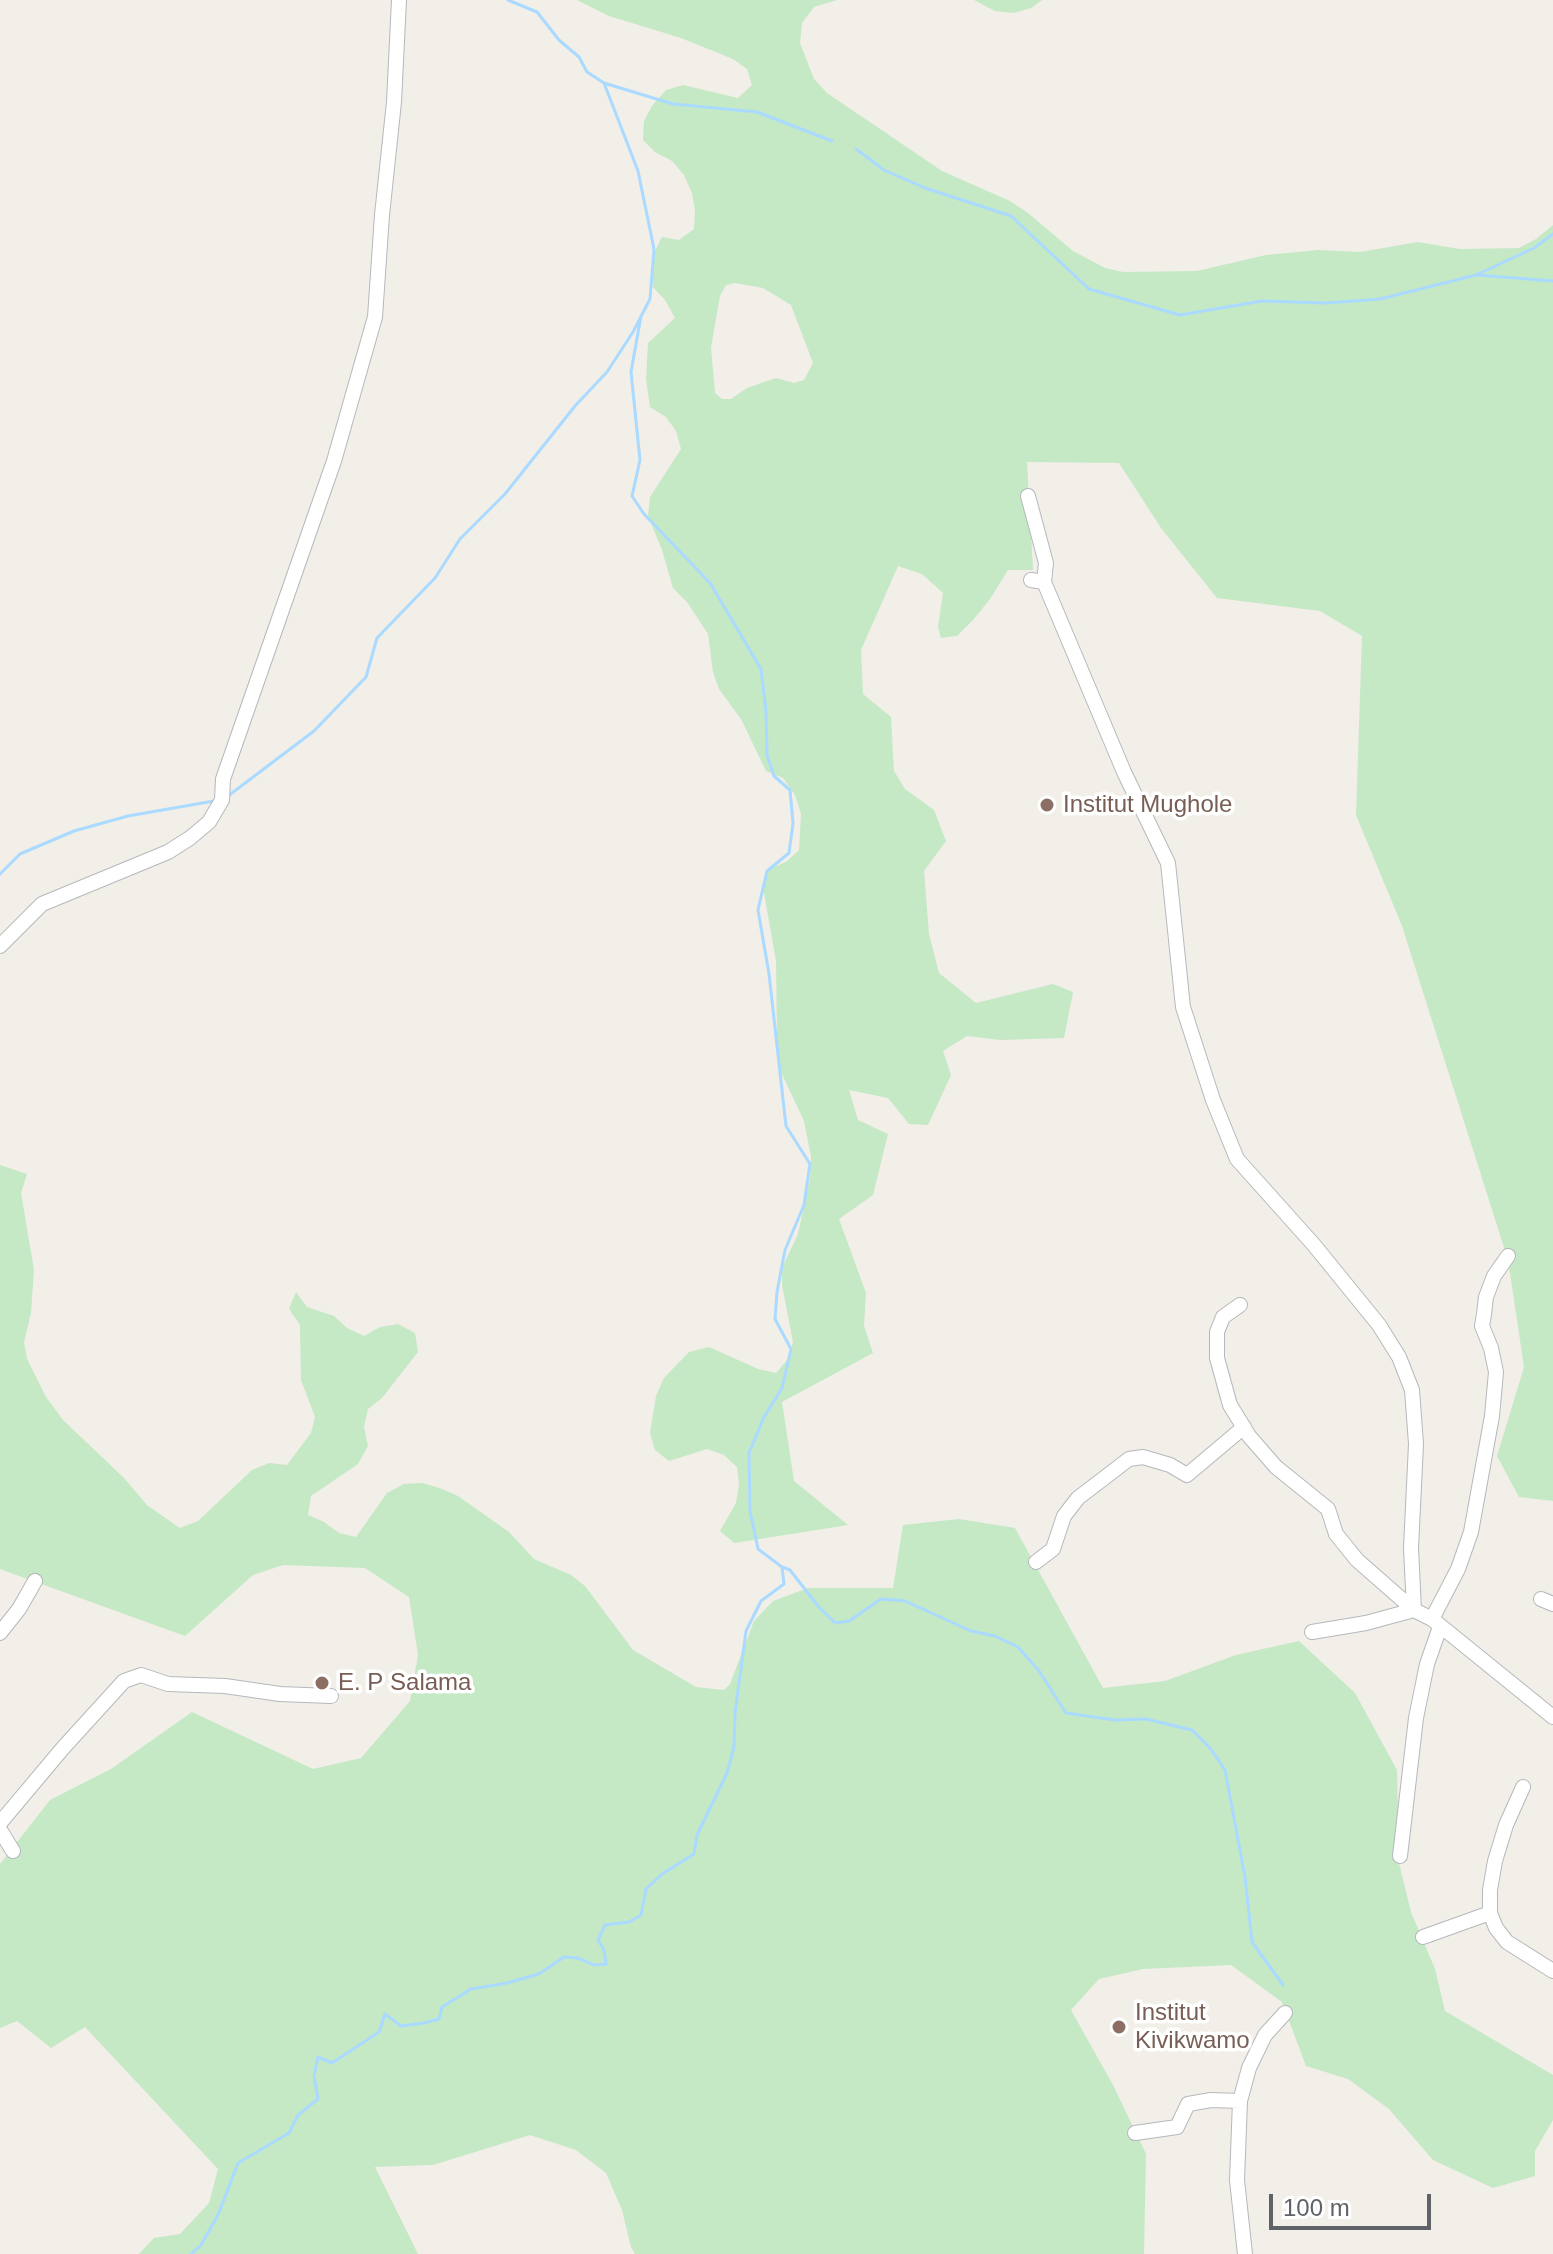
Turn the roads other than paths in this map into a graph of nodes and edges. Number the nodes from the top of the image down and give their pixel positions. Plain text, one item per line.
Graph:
1 (399, 0) edge
2 (1028, 496) dead end
3 (0, 946) edge
4 (1508, 1256) dead end
5 (1240, 1305) dead end
6 (1244, 1427) junction
7 (1036, 1562) dead end
8 (35, 1581) dead end
9 (1414, 1610) junction
10 (1436, 1623) junction
11 (1312, 1632) dead end
12 (0, 1633) edge
13 (331, 1696) dead end
14 (1553, 1717) edge
15 (1523, 1787) dead end
16 (0, 1823) edge
17 (0, 1830) edge
18 (13, 1851) dead end
19 (1400, 1856) dead end
20 (1490, 1913) junction
21 (1423, 1937) dead end
22 (1553, 1971) edge
23 (1285, 2013) dead end
24 (1240, 2101) junction
25 (1135, 2133) dead end
26 (1245, 2254) edge

1 - 3 street
2 - 9 street
4 - 10 street
5 - 6 street
6 - 7 street
6 - 9 street
8 - 12 street
9 - 10 street
9 - 11 street
10 - 14 street
10 - 19 street
13 - 16 street
15 - 20 street
17 - 18 street
20 - 21 street
20 - 22 street
23 - 24 street
24 - 25 street
24 - 26 street

